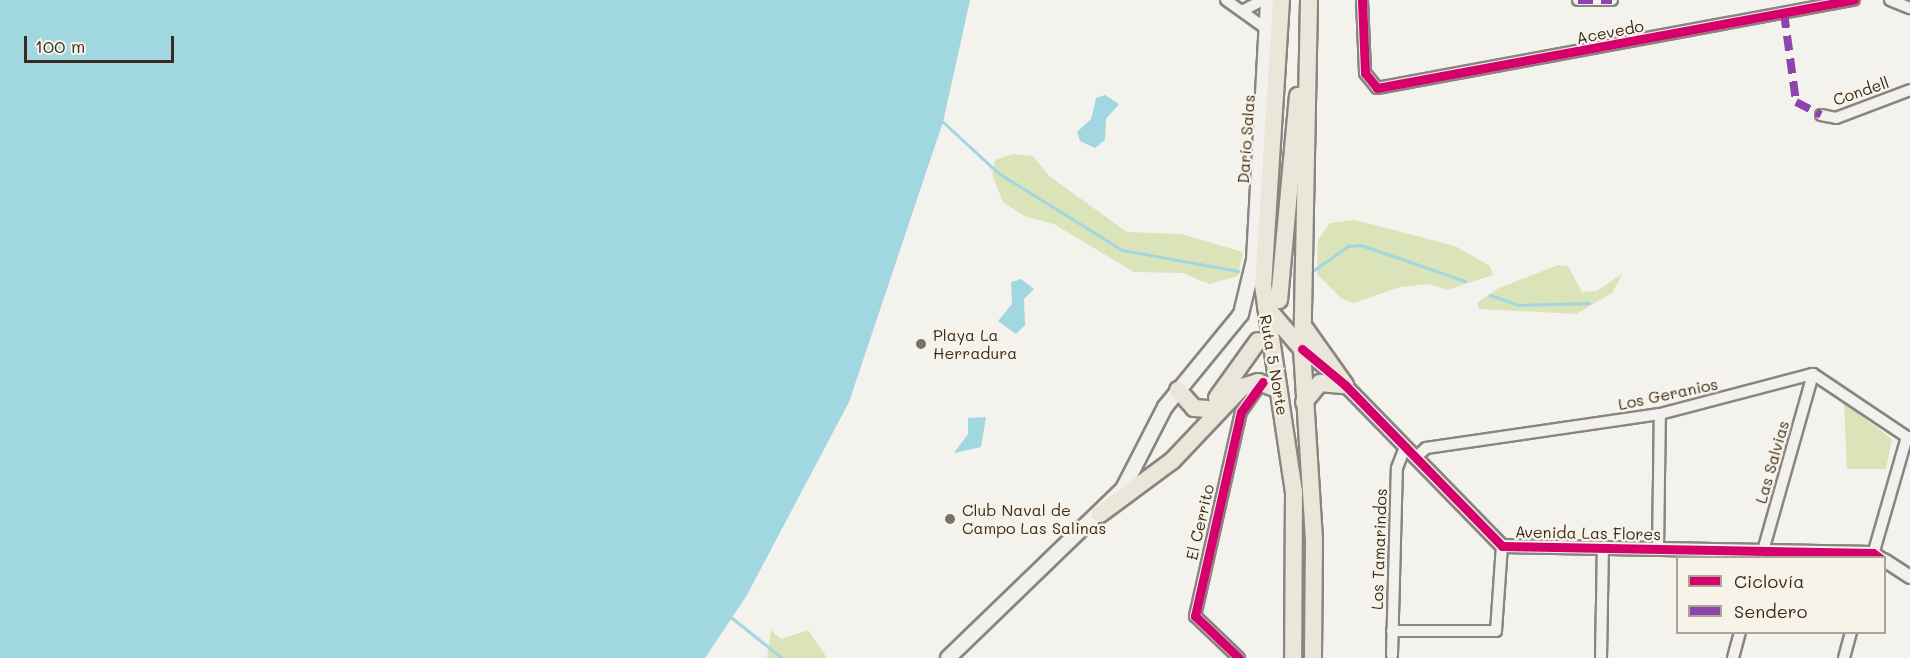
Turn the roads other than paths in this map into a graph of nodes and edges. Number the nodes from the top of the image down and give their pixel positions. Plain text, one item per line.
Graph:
1 (1226, 0) edge
2 (1263, 0) edge
3 (1268, 0) edge
4 (1281, 0) edge
5 (1309, 0) edge
6 (1362, 0) edge
7 (1578, 0) edge
8 (1612, 0) edge
9 (1854, 0) edge
10 (1890, 0) edge
11 (1910, 8) edge
12 (1244, 10) junction
13 (1268, 30) junction
14 (1308, 51) junction
15 (1910, 90) edge
16 (1270, 107) junction
17 (1821, 116) dead end
18 (1272, 302) junction
19 (1302, 323) junction
20 (1258, 341) dead end
21 (1302, 349) junction
22 (1813, 374) junction
23 (1345, 385) junction
24 (1270, 386) junction
25 (1178, 390) junction
26 (1304, 402) junction
27 (1208, 409) junction
28 (1660, 414) junction
29 (1909, 438) edge
30 (1405, 447) junction
31 (1415, 458) junction
32 (1130, 491) junction
33 (1100, 513) junction
34 (1502, 546) junction
35 (1603, 548) junction
36 (1658, 549) junction
37 (1762, 554) edge
38 (1875, 556) edge
39 (1886, 561) edge
40 (1910, 577) edge
41 (1392, 631) junction
42 (1740, 634) edge
43 (1851, 634) edge
44 (1392, 655) dead end
45 (948, 658) edge
46 (1239, 658) edge
47 (1293, 658) edge
48 (1313, 658) edge
49 (1601, 658) edge
50 (1733, 658) edge
51 (1844, 658) edge

1 - 12 street
2 - 12 street
3 - 13 main road, Darío Salas
4 - 16 highway, Ruta 5 Norte
5 - 14 highway, Ruta 5 Norte
6 - 9 street, Acevedo
7 - 8 street
10 - 11 street
12 - 13 street
13 - 16 main road, Darío Salas
14 - 18 highway
14 - 19 highway, Ruta 5 Norte
15 - 17 street, Condell
16 - 18 highway, Ruta 5 Norte
16 - 25 main road, Darío Salas
18 - 21 highway
18 - 24 highway, Ruta 5 Norte
19 - 21 highway, Ruta 5 Norte
19 - 23 highway
20 - 27 highway
21 - 23 street, Avenida Las Flores
21 - 26 highway, Ruta 5 Norte
22 - 28 street, Los Geranios
22 - 29 street
22 - 37 street, Las Salvias
23 - 26 highway
23 - 30 street, Avenida Las Flores
24 - 32 highway
24 - 46 street, El Cerrito
24 - 47 highway, Ruta 5 Norte
25 - 27 highway
25 - 33 main road, Darío Salas
26 - 48 highway, Ruta 5 Norte
27 - 32 highway
28 - 31 street, Los Geranios
28 - 36 street
29 - 38 street
30 - 31 street, Avenida Las Flores
30 - 41 street, Los Tamarindos
31 - 34 street, Avenida Las Flores
32 - 33 highway
33 - 45 main road, Darío Salas
34 - 35 street, Avenida Las Flores
34 - 41 street
35 - 36 street, Avenida Las Flores
35 - 49 street
36 - 37 street, Avenida Las Flores
37 - 38 street, Avenida Las Flores
39 - 40 street
41 - 44 street, Los Tamarindos
42 - 50 street
43 - 51 street

